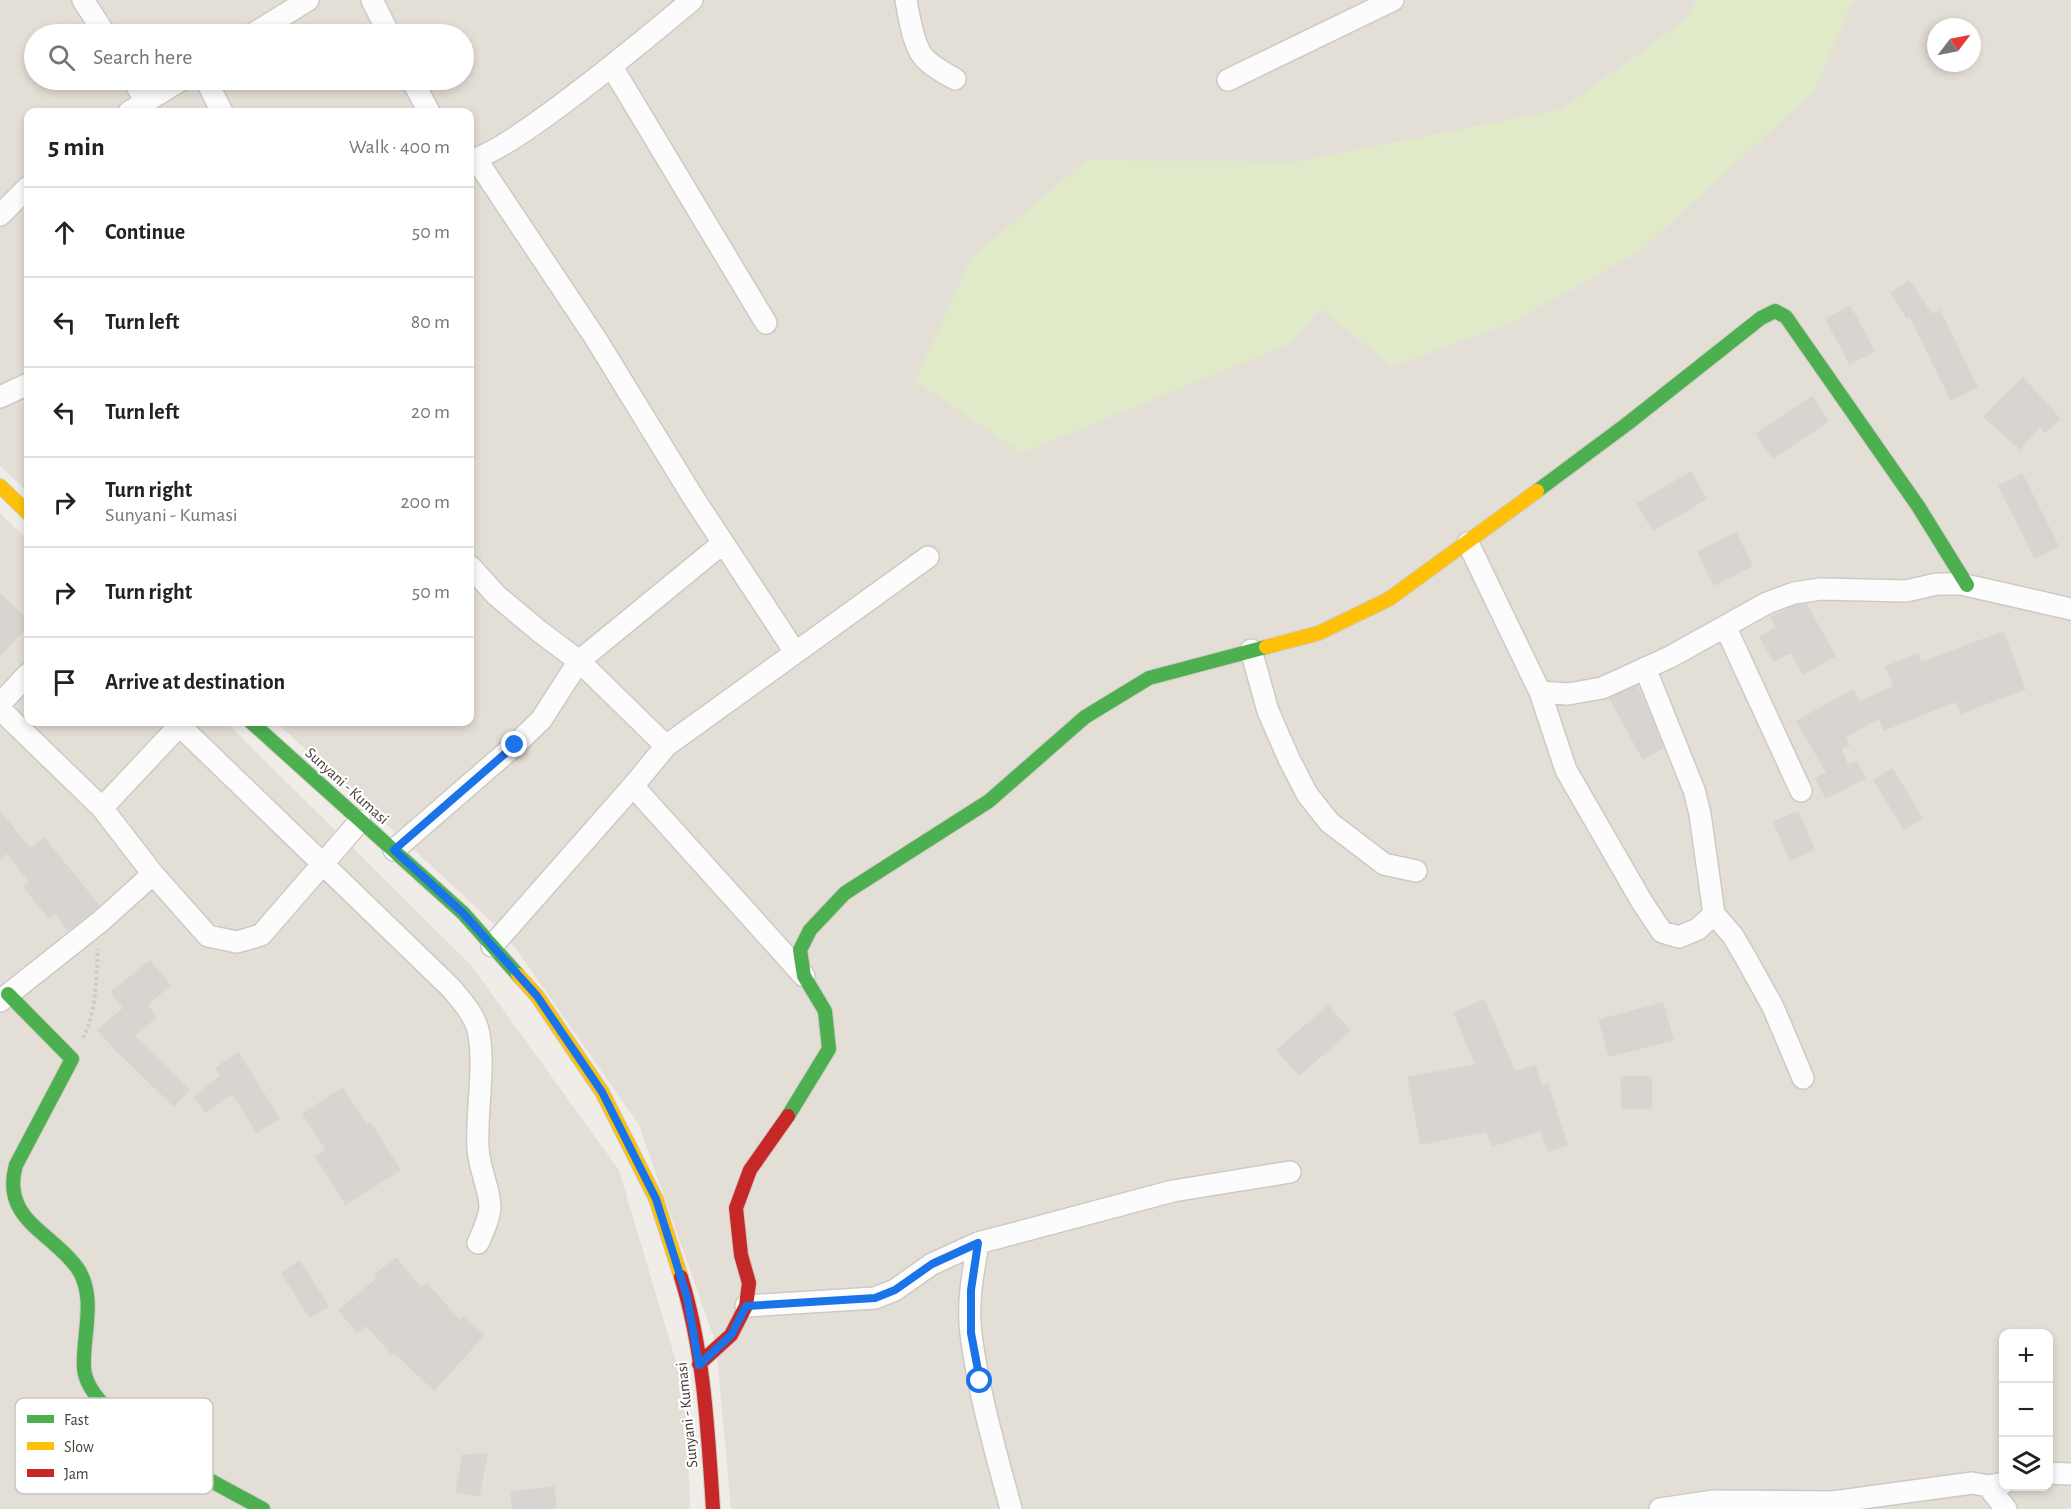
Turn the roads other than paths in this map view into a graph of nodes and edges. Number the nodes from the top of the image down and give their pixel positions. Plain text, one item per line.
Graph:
1 (83, 0) edge
2 (308, 0) edge
3 (372, 0) edge
4 (692, 0) edge
5 (906, 0) edge
6 (1393, 0) edge
7 (99, 24) edge
8 (269, 24) edge
9 (384, 24) edge
10 (612, 67) junction
11 (955, 79) dead end
12 (1228, 80) dead end
13 (134, 90) edge
14 (165, 90) edge
15 (211, 90) edge
16 (417, 90) edge
17 (137, 107) edge
18 (220, 108) edge
19 (427, 108) edge
20 (474, 159) edge
21 (474, 160) edge
22 (24, 191) edge
23 (3, 206) edge
24 (766, 323) dead end
25 (24, 386) edge
26 (0, 397) edge
27 (0, 486) edge
28 (24, 509) edge
29 (723, 543) junction
30 (1468, 543) junction
31 (928, 557) dead end
32 (474, 570) edge
33 (1967, 585) junction
34 (2071, 609) edge
35 (1725, 626) junction
36 (1251, 650) junction
37 (795, 652) junction
38 (579, 661) junction
39 (1645, 668) junction
40 (24, 678) edge
41 (1540, 692) junction
42 (0, 704) edge
43 (0, 709) edge
44 (175, 726) edge
45 (181, 726) edge
46 (255, 726) edge
47 (666, 746) junction
48 (633, 786) junction
49 (1801, 791) dead end
50 (102, 808) junction
51 (360, 821) junction
52 (394, 850) junction
53 (321, 864) junction
54 (1416, 871) dead end
55 (153, 874) junction
56 (1714, 914) junction
57 (492, 946) junction
58 (804, 976) junction
59 (4, 998) edge
60 (1803, 1078) dead end
61 (1290, 1172) dead end
62 (478, 1243) dead end
63 (978, 1243) junction
64 (746, 1306) junction
65 (699, 1365) junction
66 (96, 1398) edge
67 (2053, 1473) edge
68 (2071, 1474) edge
69 (213, 1481) edge
70 (1996, 1485) edge
71 (263, 1509) edge
72 (713, 1509) edge
73 (1011, 1509) edge
74 (1660, 1509) edge
75 (2006, 1509) edge

1 - 7 street
2 - 8 street
3 - 9 street
4 - 10 street
5 - 11 street
6 - 12 street
10 - 20 street
10 - 24 street
13 - 17 street
14 - 17 street
15 - 18 street
16 - 19 street
21 - 29 street
22 - 23 street
25 - 26 street
27 - 28 street
29 - 37 street
29 - 38 street
30 - 33 street
30 - 36 street
30 - 41 street
31 - 37 street
32 - 38 street
33 - 34 street
33 - 35 street
35 - 39 street
35 - 49 street
36 - 54 street
36 - 58 street
37 - 47 street
38 - 47 street
38 - 52 street
39 - 41 street
39 - 56 street
40 - 42 street
41 - 56 street
43 - 50 street
44 - 50 street
45 - 53 street
46 - 51 street, Sunyani - Kumasi
47 - 48 street
48 - 57 street
48 - 58 street
50 - 55 street
51 - 52 street, Sunyani - Kumasi
51 - 53 street
52 - 57 street, Sunyani - Kumasi
53 - 55 street
53 - 62 street
55 - 59 street
56 - 60 street
57 - 65 street, Sunyani - Kumasi
58 - 64 street
59 - 66 street
61 - 63 street
63 - 64 street
63 - 73 street
64 - 65 street
65 - 72 street, Sunyani - Kumasi
67 - 68 street
69 - 71 street
70 - 74 street
70 - 75 street

